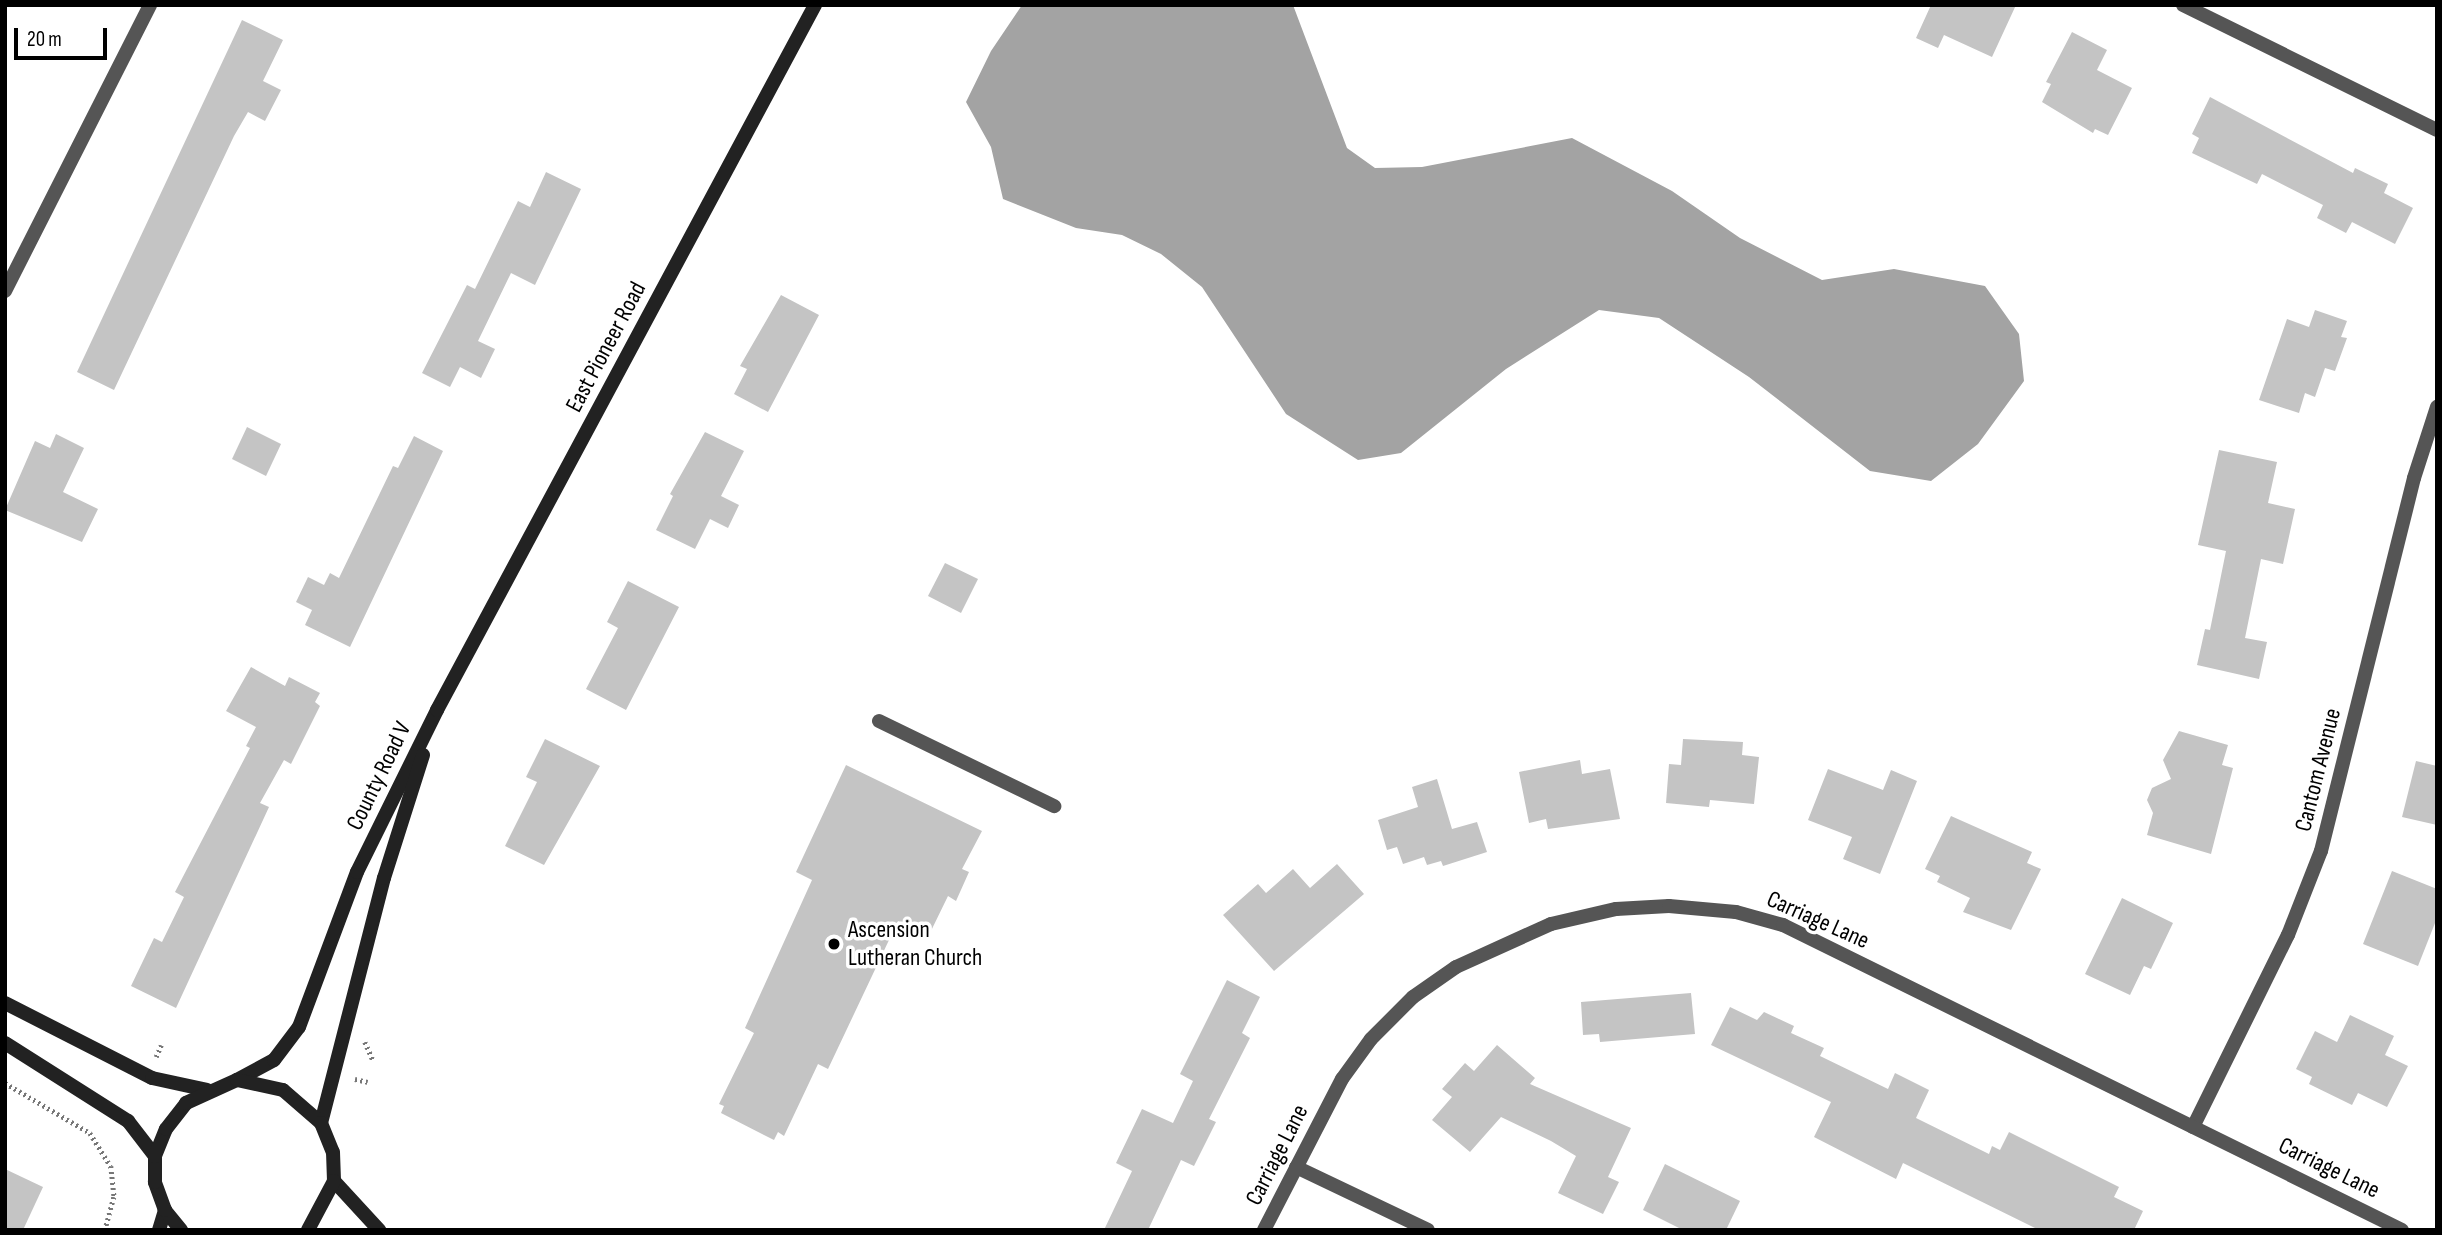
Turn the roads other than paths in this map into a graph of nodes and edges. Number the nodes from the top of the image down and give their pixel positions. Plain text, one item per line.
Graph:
1 (150, 5) edge
2 (815, 5) edge
3 (2183, 5) edge
4 (2437, 130) edge
5 (5, 291) edge
6 (2437, 407) edge
7 (437, 710) junction
8 (880, 722) dead end
9 (1054, 806) dead end
10 (5, 1003) edge
11 (5, 1042) edge
12 (237, 1080) junction
13 (207, 1090) junction
14 (321, 1124) junction
15 (2193, 1127) junction
16 (155, 1156) junction
17 (1296, 1167) junction
18 (334, 1181) junction
19 (165, 1210) junction
20 (159, 1230) edge
21 (181, 1230) edge
22 (308, 1230) edge
23 (379, 1230) edge
24 (1264, 1230) edge
25 (1428, 1230) edge
26 (2402, 1230) edge

1 - 5 street
2 - 7 main road, East Pioneer Road
3 - 4 street
6 - 15 street, Cantom Avenue
7 - 12 main road, County Road V
7 - 14 main road, County Road V
8 - 9 street
10 - 13 main road
11 - 16 main road
12 - 13 main road, County Road V
12 - 14 main road
13 - 16 main road
14 - 18 main road
15 - 17 street, Carriage Lane
15 - 26 street, Carriage Lane
16 - 19 main road
17 - 24 street, Carriage Lane
17 - 25 street
18 - 22 main road
18 - 23 main road
19 - 20 main road
19 - 21 main road

